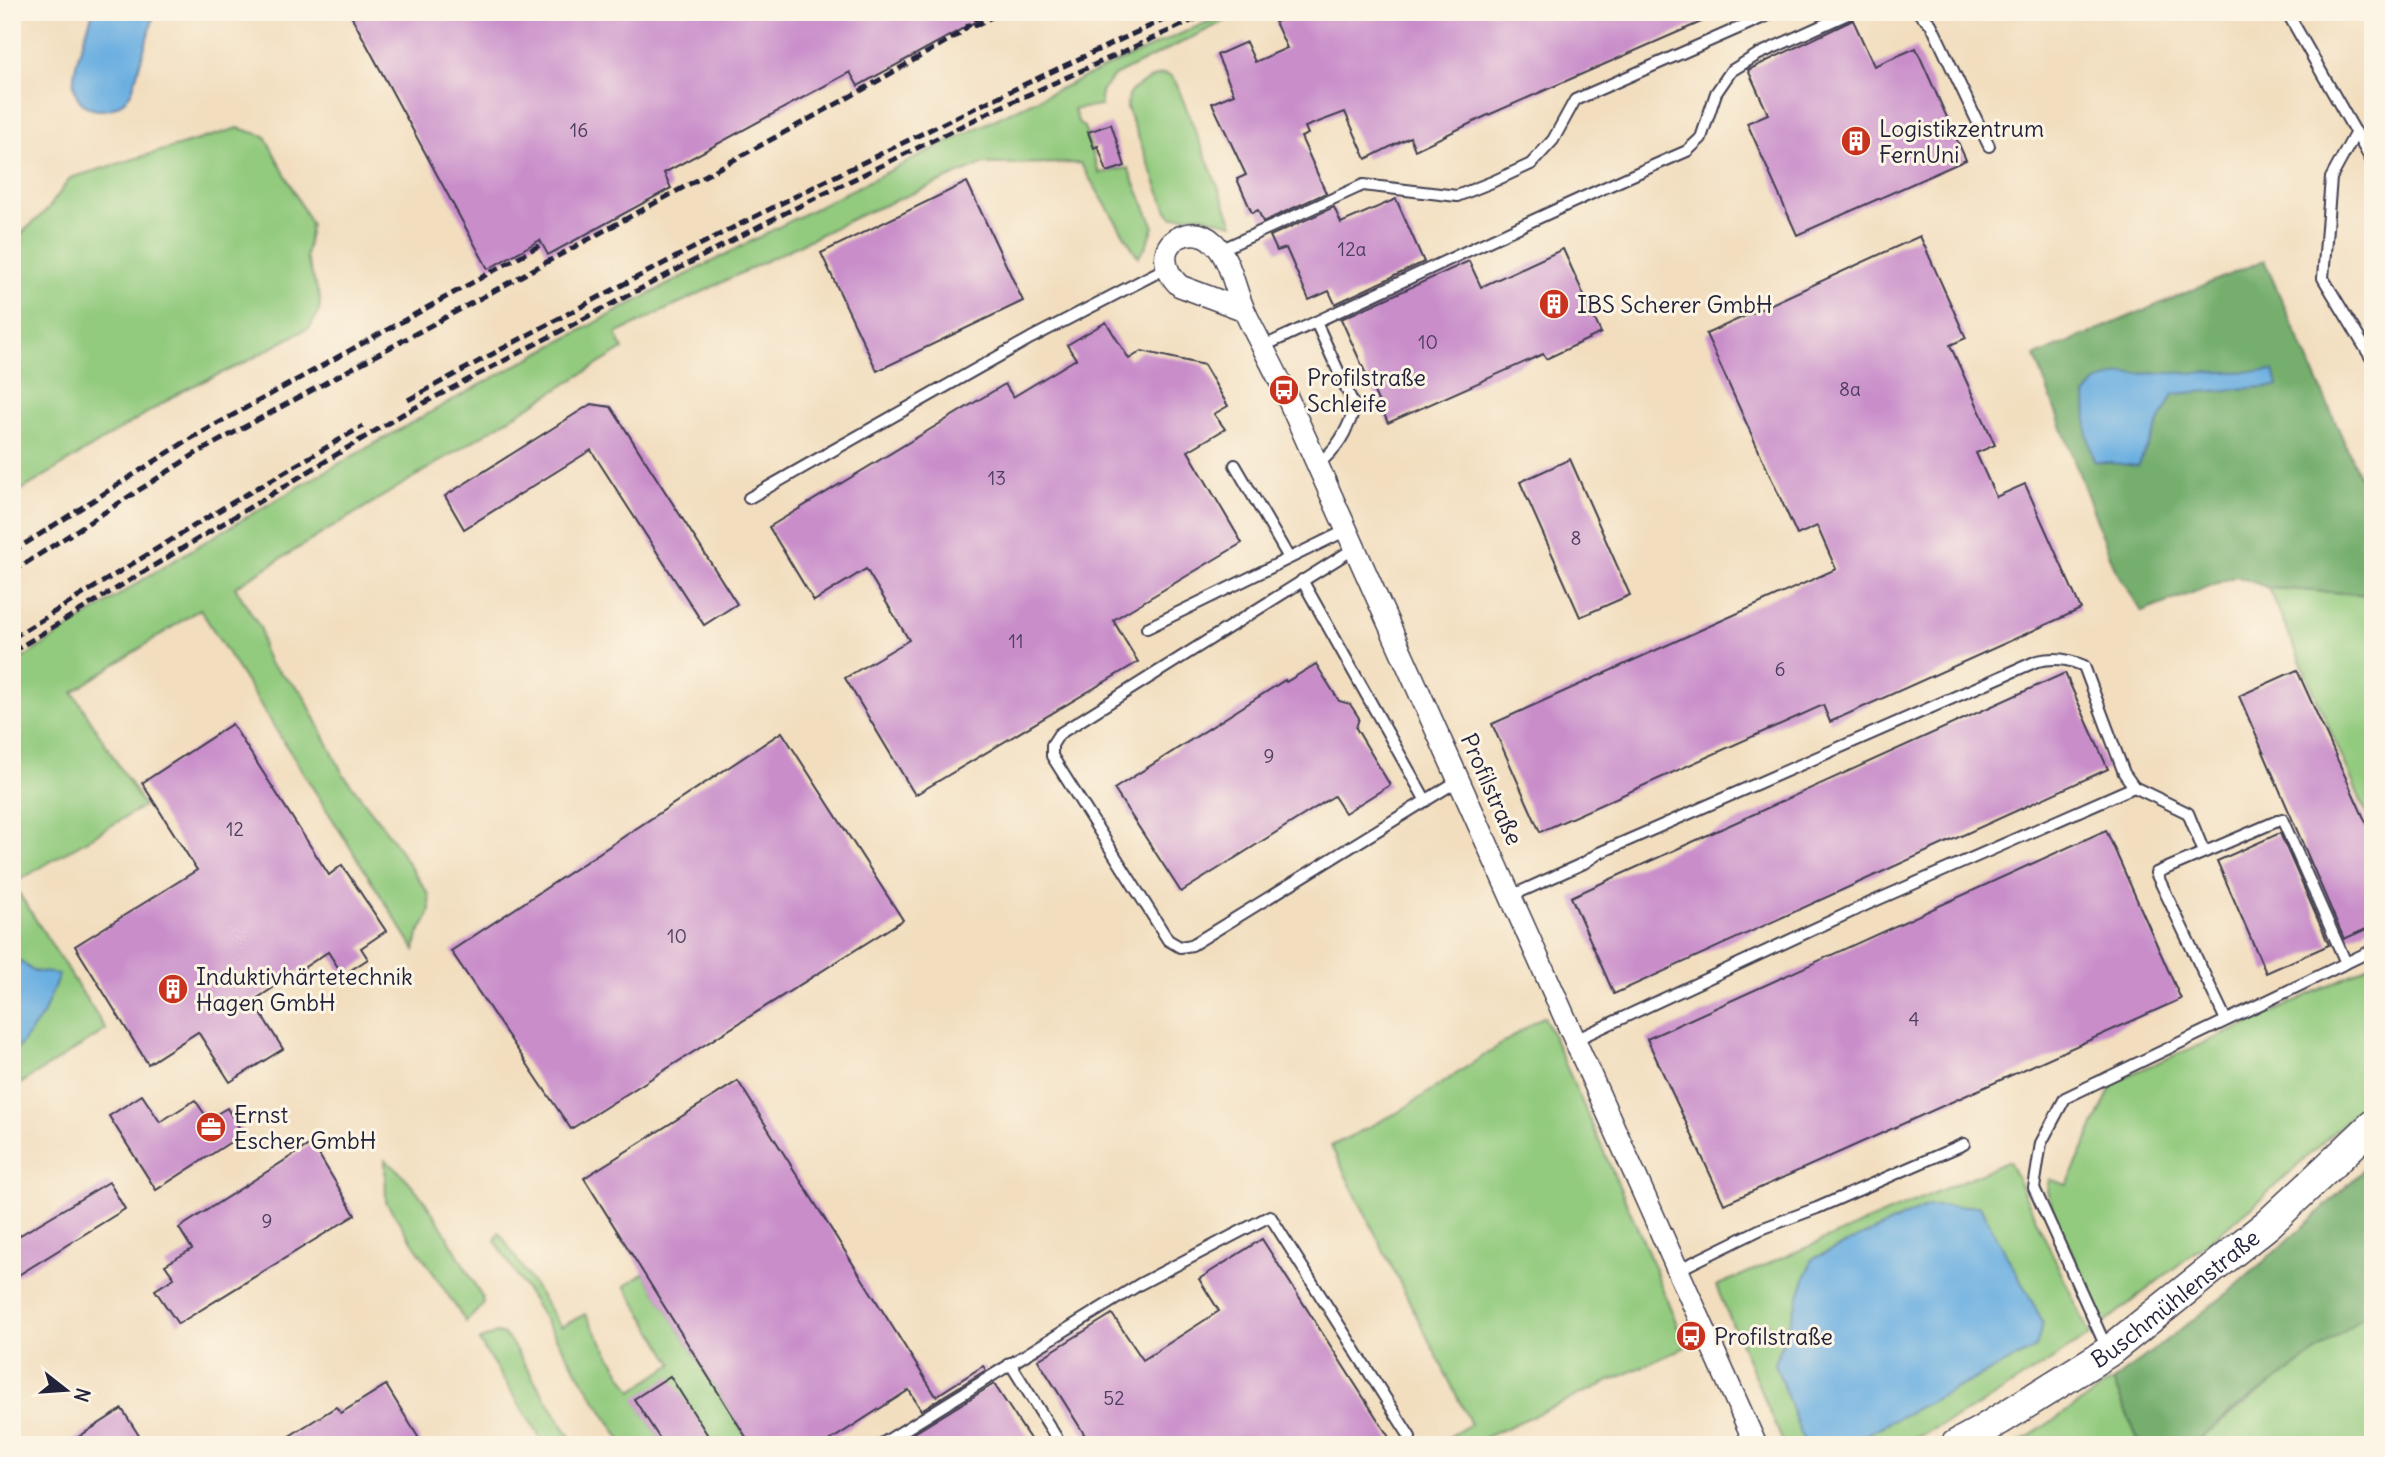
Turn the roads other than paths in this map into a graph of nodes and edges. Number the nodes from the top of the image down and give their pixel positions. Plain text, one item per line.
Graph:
1 (1775, 12) edge
2 (1852, 12) edge
3 (1918, 12) edge
4 (2287, 12) edge
5 (2356, 132) junction
6 (1989, 146) dead end
7 (2373, 163) edge
8 (1220, 250) junction
9 (1166, 268) junction
10 (1244, 310) junction
11 (1316, 322) junction
12 (1264, 346) junction
13 (2373, 361) edge
14 (1317, 465) junction
15 (1235, 466) dead end
16 (749, 498) dead end
17 (1351, 539) junction
18 (1289, 558) junction
19 (1302, 580) junction
20 (1147, 628) dead end
21 (1459, 780) junction
22 (2134, 787) junction
23 (1426, 801) junction
24 (2204, 852) junction
25 (1511, 896) junction
26 (2373, 950) edge
27 (2346, 963) junction
28 (2226, 1020) junction
29 (1575, 1040) junction
30 (2373, 1125) edge
31 (1964, 1144) dead end
32 (1678, 1270) junction
33 (2108, 1352) junction
34 (1010, 1363) junction
35 (880, 1445) edge
36 (1061, 1445) edge
37 (1408, 1445) edge
38 (1756, 1445) edge
39 (1956, 1445) edge

1 - 8 lane
2 - 11 lane
3 - 6 lane
4 - 5 lane
5 - 7 lane
5 - 13 lane
8 - 9 street
8 - 10 street, Profilstraße
9 - 10 street
9 - 16 lane
10 - 12 street, Profilstraße
11 - 12 lane
11 - 14 lane
12 - 14 street, Profilstraße
14 - 17 street, Profilstraße
15 - 18 lane
17 - 18 lane
17 - 19 lane
17 - 21 street, Profilstraße
18 - 20 lane
19 - 23 lane
19 - 23 lane
21 - 23 lane
21 - 25 street, Profilstraße
22 - 24 lane
22 - 25 lane
22 - 29 lane
24 - 27 lane
24 - 28 lane
25 - 29 street, Profilstraße
26 - 27 lane
27 - 28 lane
28 - 33 lane
29 - 32 street, Profilstraße
30 - 33 street, Buschmühlenstraße
31 - 32 lane
32 - 38 street, Profilstraße
33 - 39 street, Buschmühlenstraße
34 - 35 lane
34 - 36 lane
34 - 37 lane

